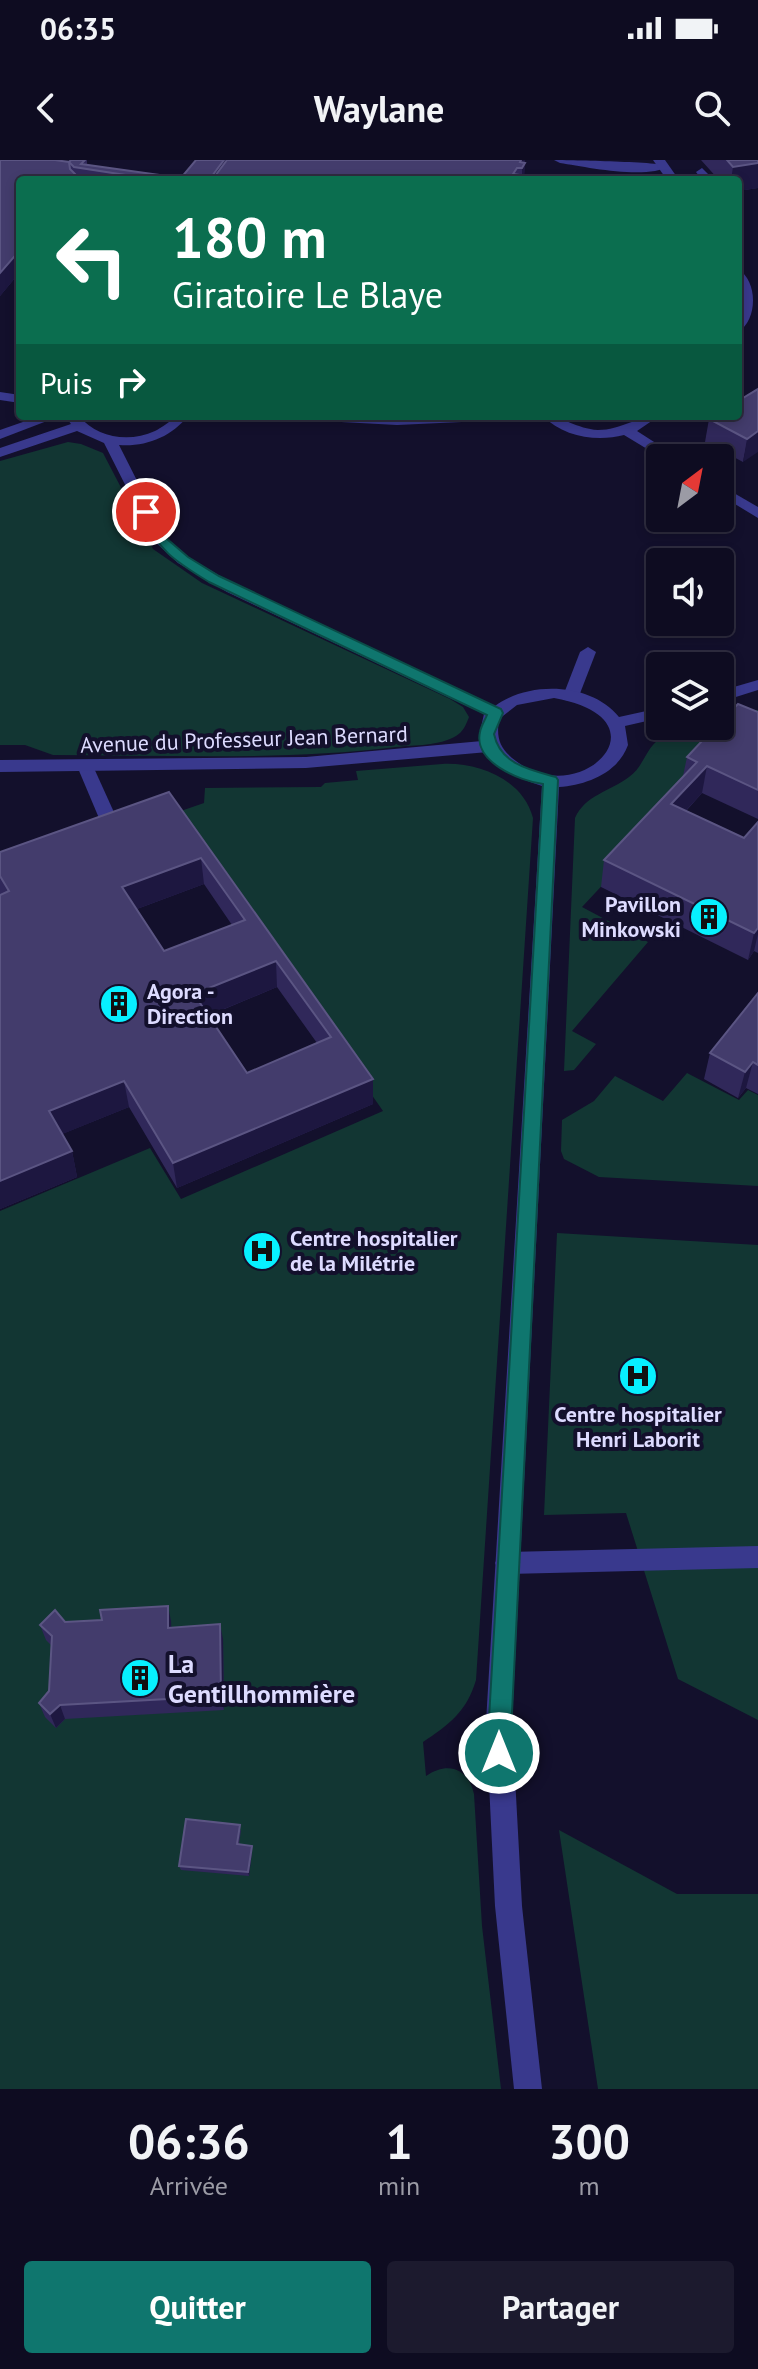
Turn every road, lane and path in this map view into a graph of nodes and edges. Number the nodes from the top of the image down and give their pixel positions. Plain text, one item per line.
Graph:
1 (560, 160) edge
2 (661, 163) edge
3 (742, 281) edge
4 (742, 322) edge
5 (42, 420) edge
6 (177, 420) edge
7 (378, 420) edge
8 (419, 420) edge
9 (557, 420) edge
10 (646, 420) edge
11 (75, 421) edge
12 (628, 431) junction
13 (0, 435) edge
14 (109, 439) junction
15 (649, 444) edge
16 (0, 453) edge
17 (734, 498) edge
18 (758, 514) edge
19 (588, 652) dead end
20 (758, 685) edge
21 (734, 693) edge
22 (571, 696) junction
23 (496, 713) junction
24 (646, 716) edge
25 (615, 723) junction
26 (489, 746) junction
27 (0, 766) edge
28 (85, 766) junction
29 (551, 780) junction
30 (113, 830) edge
31 (758, 1557) edge
32 (507, 1563) junction
33 (528, 2089) edge

1 - 2 street
3 - 4 street
5 - 13 street
6 - 14 street
7 - 8 street
9 - 12 street
10 - 12 street
11 - 14 street
11 - 16 street
12 - 15 street
14 - 23 street
17 - 18 street
19 - 22 street
20 - 21 street
22 - 23 street
22 - 25 street
23 - 26 street
24 - 25 street
25 - 29 street
26 - 28 street, Avenue du Professeur Jean Bernard
26 - 29 street
27 - 28 street, Avenue du Professeur Jean Bernard
28 - 30 street
29 - 32 street
31 - 32 street
32 - 33 street

